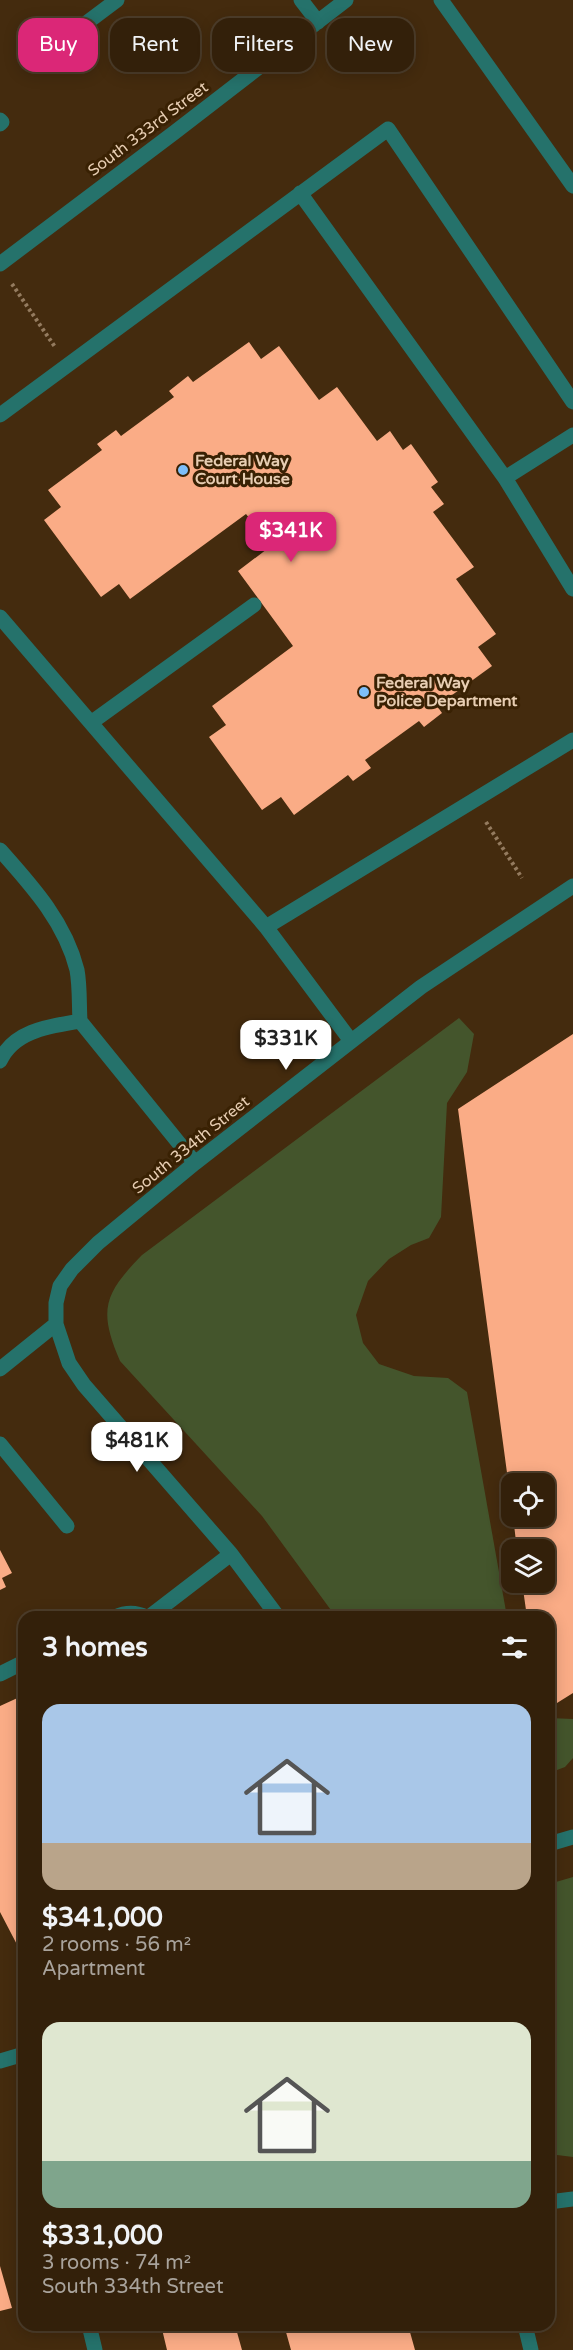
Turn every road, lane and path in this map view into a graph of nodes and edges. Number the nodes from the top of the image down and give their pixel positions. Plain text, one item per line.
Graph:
1 (117, 0) edge
2 (301, 0) edge
3 (346, 0) edge
4 (441, 0) edge
5 (93, 18) edge
6 (318, 22) junction
7 (573, 186) edge
8 (300, 193) junction
9 (3, 270) edge
10 (67, 365) junction
11 (573, 402) edge
12 (0, 415) edge
13 (573, 435) edge
14 (505, 478) junction
15 (573, 589) edge
16 (255, 605) dead end
17 (0, 617) edge
18 (92, 722) junction
19 (573, 740) edge
20 (472, 801) junction
21 (0, 850) edge
22 (522, 878) dead end
23 (573, 886) edge
24 (266, 927) junction
25 (80, 1021) junction
26 (351, 1041) junction
27 (0, 1061) edge
28 (195, 1163) junction
29 (56, 1324) junction
30 (0, 1369) edge
31 (0, 1444) edge
32 (67, 1526) dead end
33 (231, 1554) junction
34 (156, 1611) edge
35 (274, 1611) edge
36 (18, 1665) edge
37 (0, 1674) edge
38 (573, 1838) edge
39 (555, 1842) edge
40 (18, 2056) edge
41 (0, 2061) edge
42 (573, 2199) edge
43 (555, 2201) edge
44 (91, 2331) edge
45 (526, 2331) edge
46 (95, 2350) edge
47 (531, 2350) edge

1 - 5 street
2 - 6 street
3 - 6 street, South 333rd Street
4 - 7 street
6 - 9 street, South 333rd Street
8 - 10 street
8 - 11 street
8 - 14 street
9 - 10 path
10 - 12 street
13 - 14 street
14 - 15 street
16 - 18 street
17 - 18 street
18 - 24 street
19 - 20 street
20 - 22 path
20 - 24 street
21 - 25 street
23 - 26 street, South 334th Street
24 - 26 street
25 - 27 street
25 - 28 street
26 - 28 street, South 334th Street
28 - 29 street, South 334th Street
29 - 30 street
29 - 33 street
31 - 32 street
33 - 34 street
33 - 35 street
36 - 37 street
38 - 39 street
40 - 41 street
42 - 43 street
44 - 46 street
45 - 47 street

